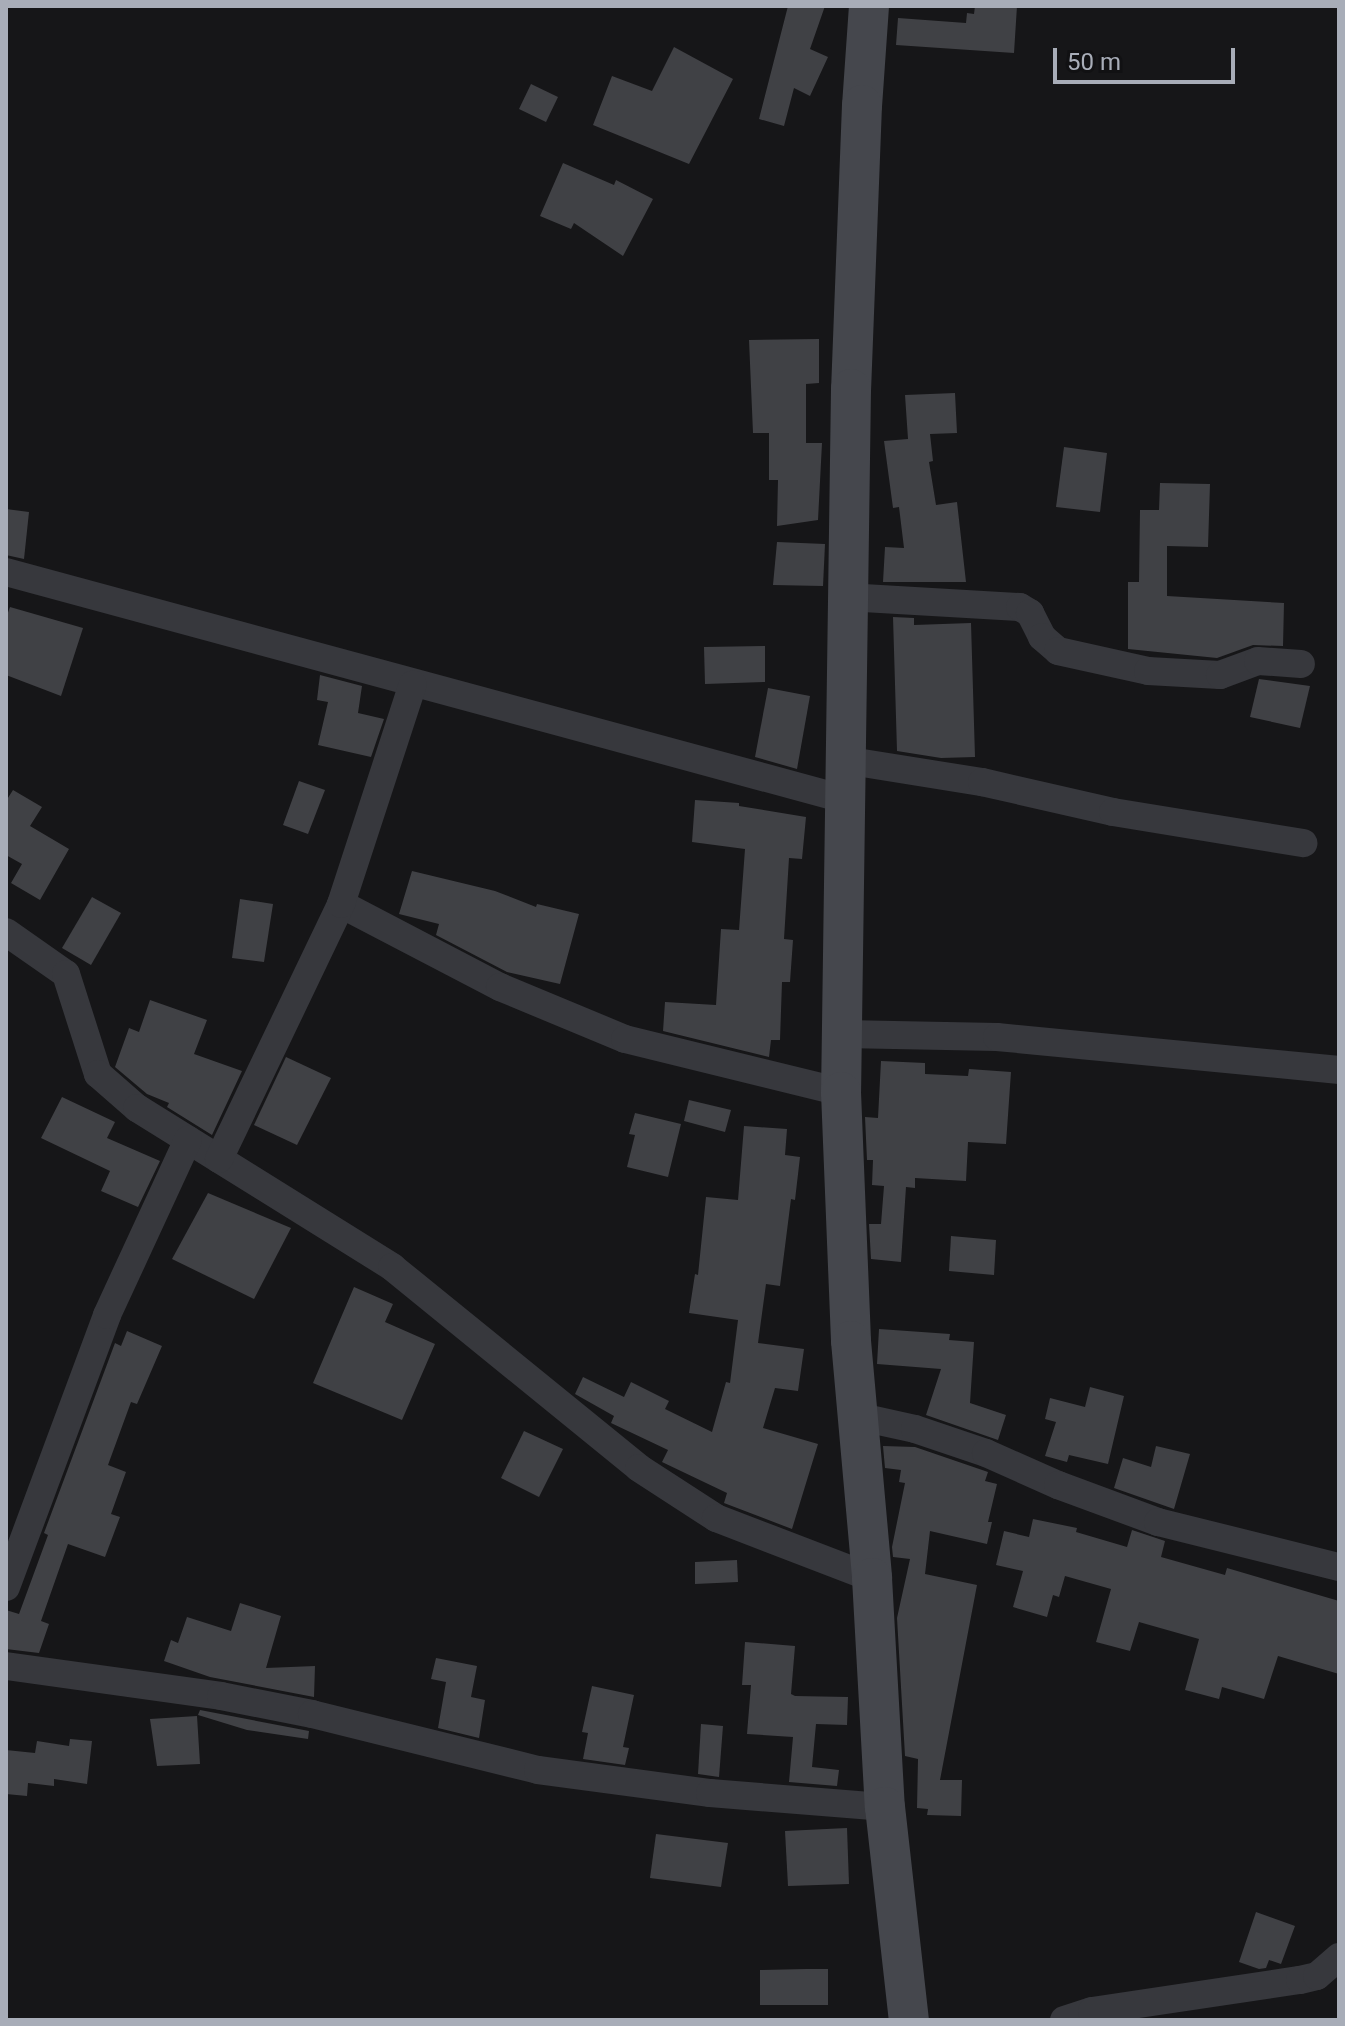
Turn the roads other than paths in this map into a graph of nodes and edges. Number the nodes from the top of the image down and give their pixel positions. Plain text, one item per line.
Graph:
1 (869, 6) edge
2 (6, 572) edge
3 (846, 597) junction
4 (1301, 664) dead end
5 (413, 684) junction
6 (844, 760) junction
7 (844, 799) junction
8 (1303, 843) dead end
9 (341, 904) junction
10 (6, 932) edge
11 (843, 1034) junction
12 (1339, 1070) edge
13 (841, 1092) junction
14 (188, 1140) junction
15 (219, 1159) junction
16 (856, 1416) junction
17 (1339, 1567) edge
18 (872, 1578) junction
19 (6, 1587) edge
20 (6, 1666) edge
21 (885, 1807) junction
22 (1339, 1957) edge
23 (909, 2020) edge
24 (1064, 2020) edge

1 - 3 street
2 - 5 street
3 - 4 street
3 - 6 street
5 - 7 street
5 - 9 street
6 - 7 street
6 - 8 street
7 - 11 street
9 - 13 street
9 - 15 street
10 - 14 street
11 - 12 street
11 - 13 street
13 - 16 street
14 - 15 street
14 - 19 street
15 - 18 street
16 - 17 street
16 - 18 street
18 - 21 street
20 - 21 street
21 - 23 street
22 - 24 street

